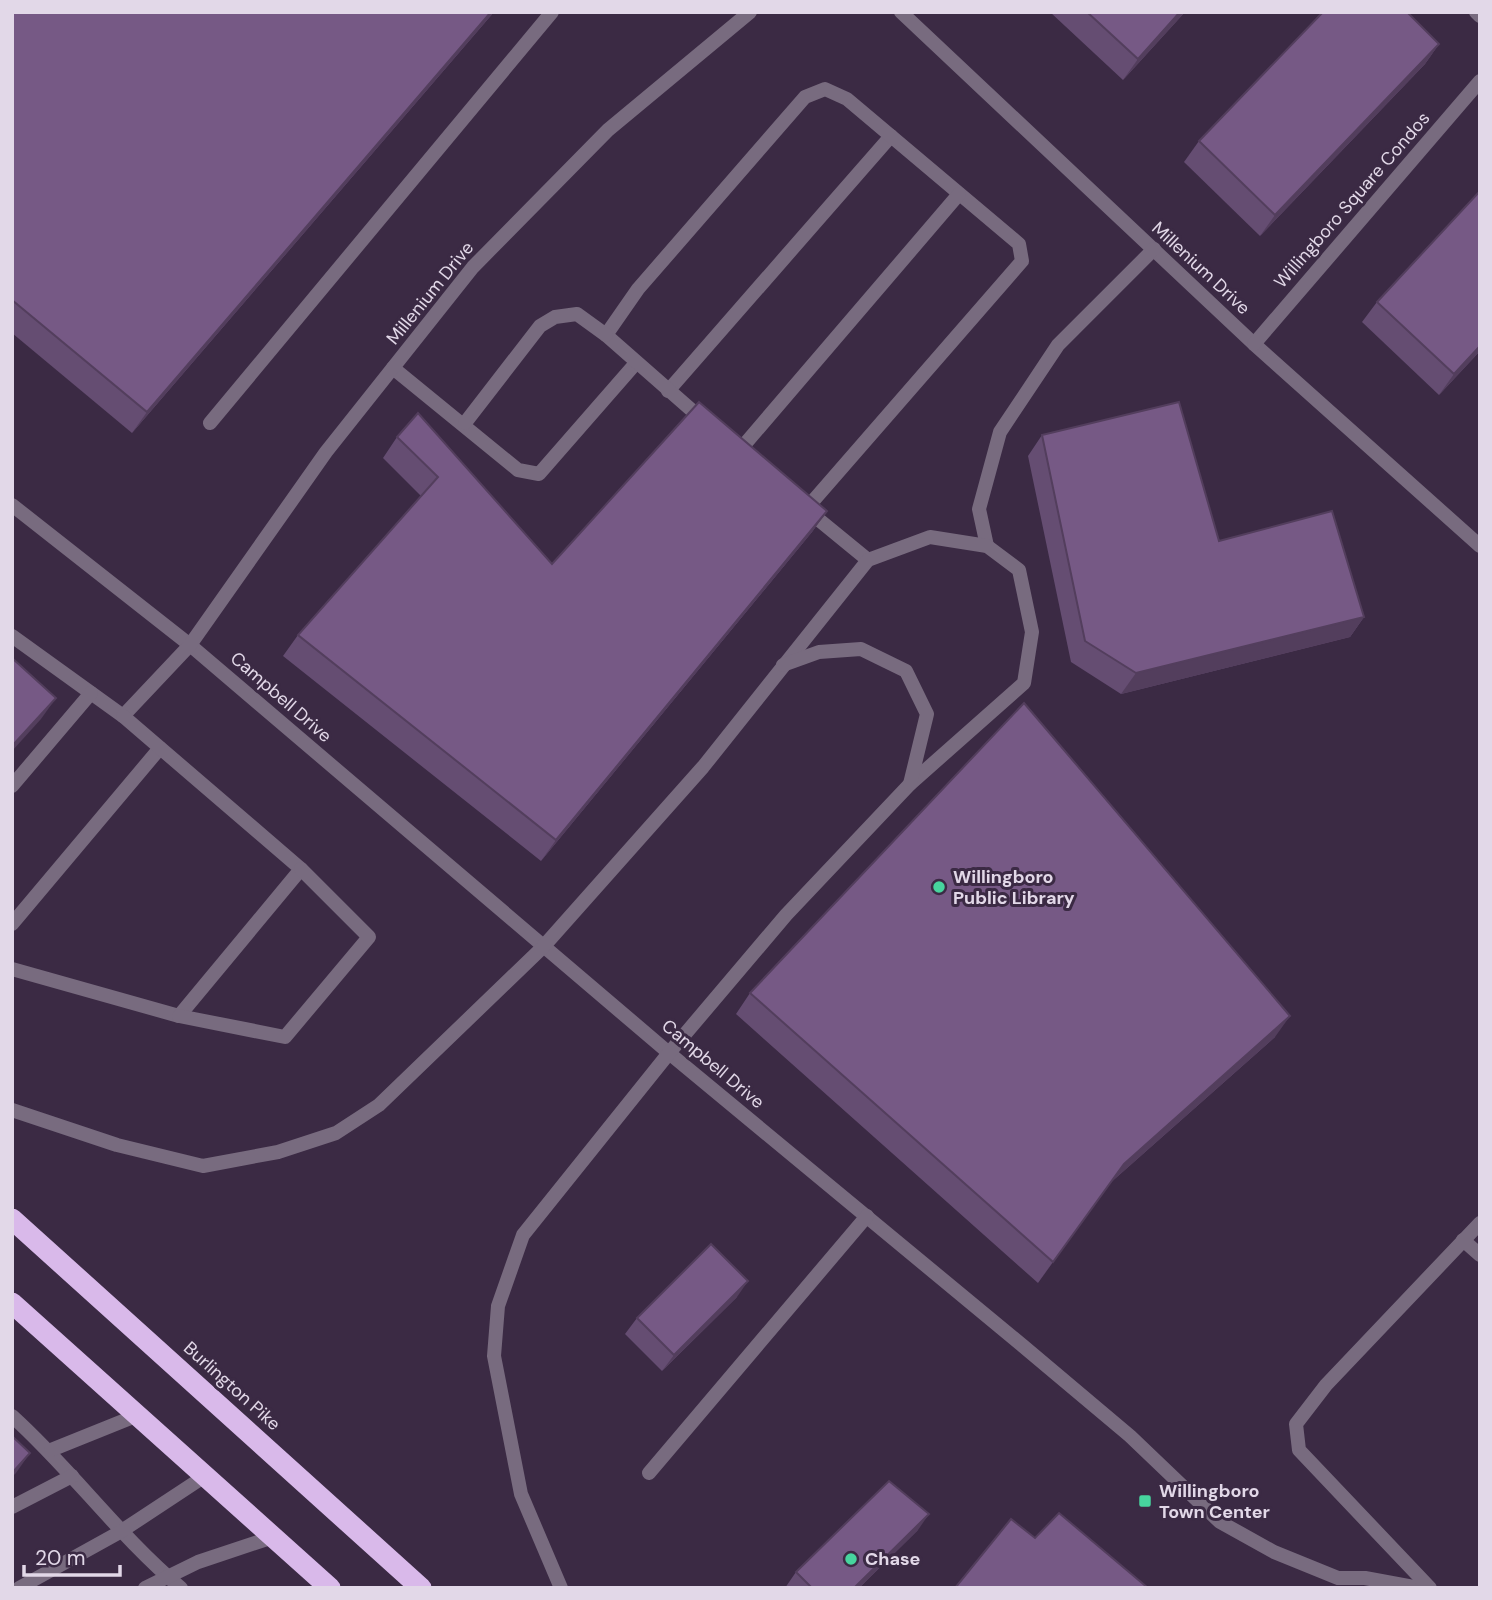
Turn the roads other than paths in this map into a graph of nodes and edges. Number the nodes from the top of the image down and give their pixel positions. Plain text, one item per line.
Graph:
1 (552, 12) edge
2 (750, 12) edge
3 (901, 12) edge
4 (1476, 12) edge
5 (1480, 16) edge
6 (1480, 81) edge
7 (891, 136) junction
8 (959, 194) junction
9 (1154, 249) junction
10 (606, 335) junction
11 (1254, 344) junction
12 (636, 363) junction
13 (393, 368) junction
14 (668, 391) junction
15 (210, 423) dead end
16 (465, 423) junction
17 (12, 505) edge
18 (987, 546) junction
19 (1480, 546) edge
20 (868, 560) junction
21 (12, 636) edge
22 (190, 645) junction
23 (783, 665) junction
24 (91, 692) junction
25 (123, 716) junction
26 (160, 748) junction
27 (910, 784) junction
28 (12, 786) edge
29 (301, 869) junction
30 (12, 924) edge
31 (543, 947) junction
32 (12, 969) edge
33 (179, 1016) junction
34 (669, 1053) junction
35 (12, 1110) edge
36 (867, 1216) junction
37 (12, 1219) edge
38 (1480, 1223) edge
39 (1463, 1240) junction
40 (1480, 1255) edge
41 (12, 1303) edge
42 (138, 1415) junction
43 (12, 1416) edge
44 (51, 1450) junction
45 (649, 1473) dead end
46 (72, 1476) junction
47 (205, 1476) junction
48 (12, 1507) edge
49 (120, 1532) junction
50 (273, 1537) junction
51 (168, 1577) junction
52 (19, 1588) edge
53 (145, 1588) edge
54 (181, 1588) edge
55 (330, 1588) edge
56 (422, 1588) edge
57 (561, 1588) edge
58 (1419, 1588) edge
59 (1430, 1588) edge

1 - 15 street
2 - 13 street, Millenium Drive
3 - 9 street, Millenium Drive
4 - 5 street
6 - 11 street, Willingboro Square Condos
7 - 8 street
7 - 10 street
7 - 14 street
8 - 14 street
8 - 20 street
9 - 11 street, Millenium Drive
9 - 18 street
10 - 12 street
10 - 16 street
11 - 19 street, Millenium Drive
12 - 14 street
12 - 16 street
13 - 16 street
13 - 22 street, Millenium Drive
17 - 22 street, Campbell Drive
18 - 20 street
18 - 27 street
20 - 23 street
21 - 24 street
22 - 25 street, Millenium Drive
22 - 31 street, Campbell Drive
23 - 27 street
23 - 31 street
24 - 25 street
24 - 28 street
25 - 26 street
26 - 29 street
26 - 30 street
27 - 34 street
29 - 33 street
29 - 33 street
31 - 34 street, Campbell Drive
31 - 35 street
32 - 33 street
34 - 36 street, Campbell Drive
34 - 57 street
36 - 45 street
36 - 58 street, Campbell Drive
37 - 56 highway, Burlington Pike
38 - 39 street
39 - 40 street
39 - 59 street
41 - 42 highway
42 - 44 street
42 - 47 highway
43 - 44 street
44 - 46 street
46 - 48 street
46 - 49 street
47 - 49 street
47 - 50 highway
49 - 51 street
49 - 52 street
50 - 51 street
50 - 55 highway
51 - 53 street
51 - 54 street

